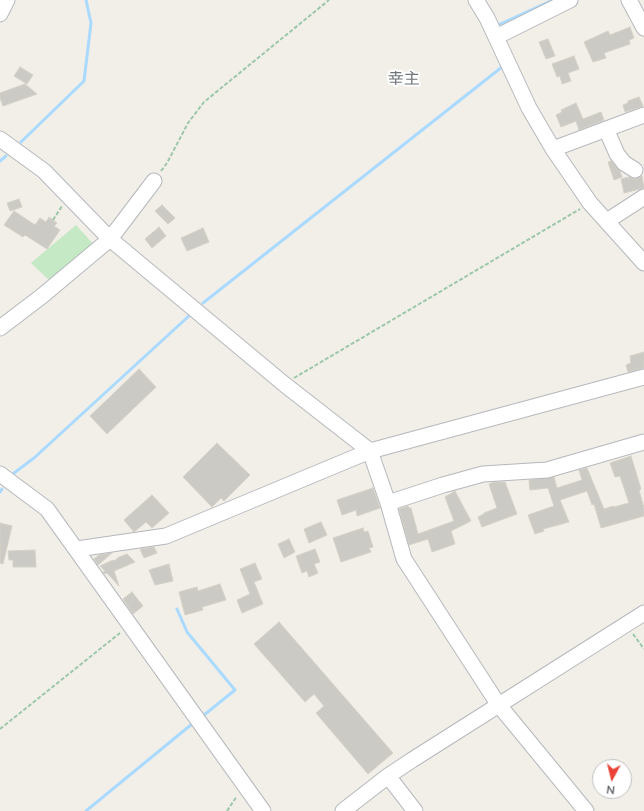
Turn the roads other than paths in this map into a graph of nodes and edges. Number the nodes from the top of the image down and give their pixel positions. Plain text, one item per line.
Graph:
1 (7, 0) edge
2 (476, 0) edge
3 (570, 0) edge
4 (629, 0) edge
5 (0, 14) edge
6 (644, 28) edge
7 (496, 37) junction
8 (644, 115) edge
9 (606, 129) junction
10 (0, 139) edge
11 (553, 149) junction
12 (635, 170) dead end
13 (154, 181) road end
14 (644, 197) edge
15 (607, 222) junction
16 (110, 239) junction
17 (643, 260) edge
18 (0, 328) edge
19 (644, 377) edge
20 (644, 442) edge
21 (370, 451) junction
22 (0, 474) edge
23 (388, 503) junction
24 (77, 549) junction
25 (644, 613) edge
26 (498, 704) junction
27 (388, 776) junction
28 (263, 811) edge
29 (343, 811) edge
30 (416, 811) edge
31 (586, 811) edge

1 - 5 street
2 - 7 street
3 - 7 street
4 - 6 street
7 - 11 street
8 - 9 street
9 - 11 street
9 - 12 street
10 - 16 street
11 - 15 street
13 - 16 street
14 - 15 street
15 - 17 street
16 - 18 street
16 - 21 street
19 - 21 street
20 - 23 street
21 - 23 street
21 - 24 street
22 - 24 street
23 - 26 street
24 - 28 street
25 - 26 street
26 - 27 street
26 - 31 street
27 - 29 street
27 - 30 street

